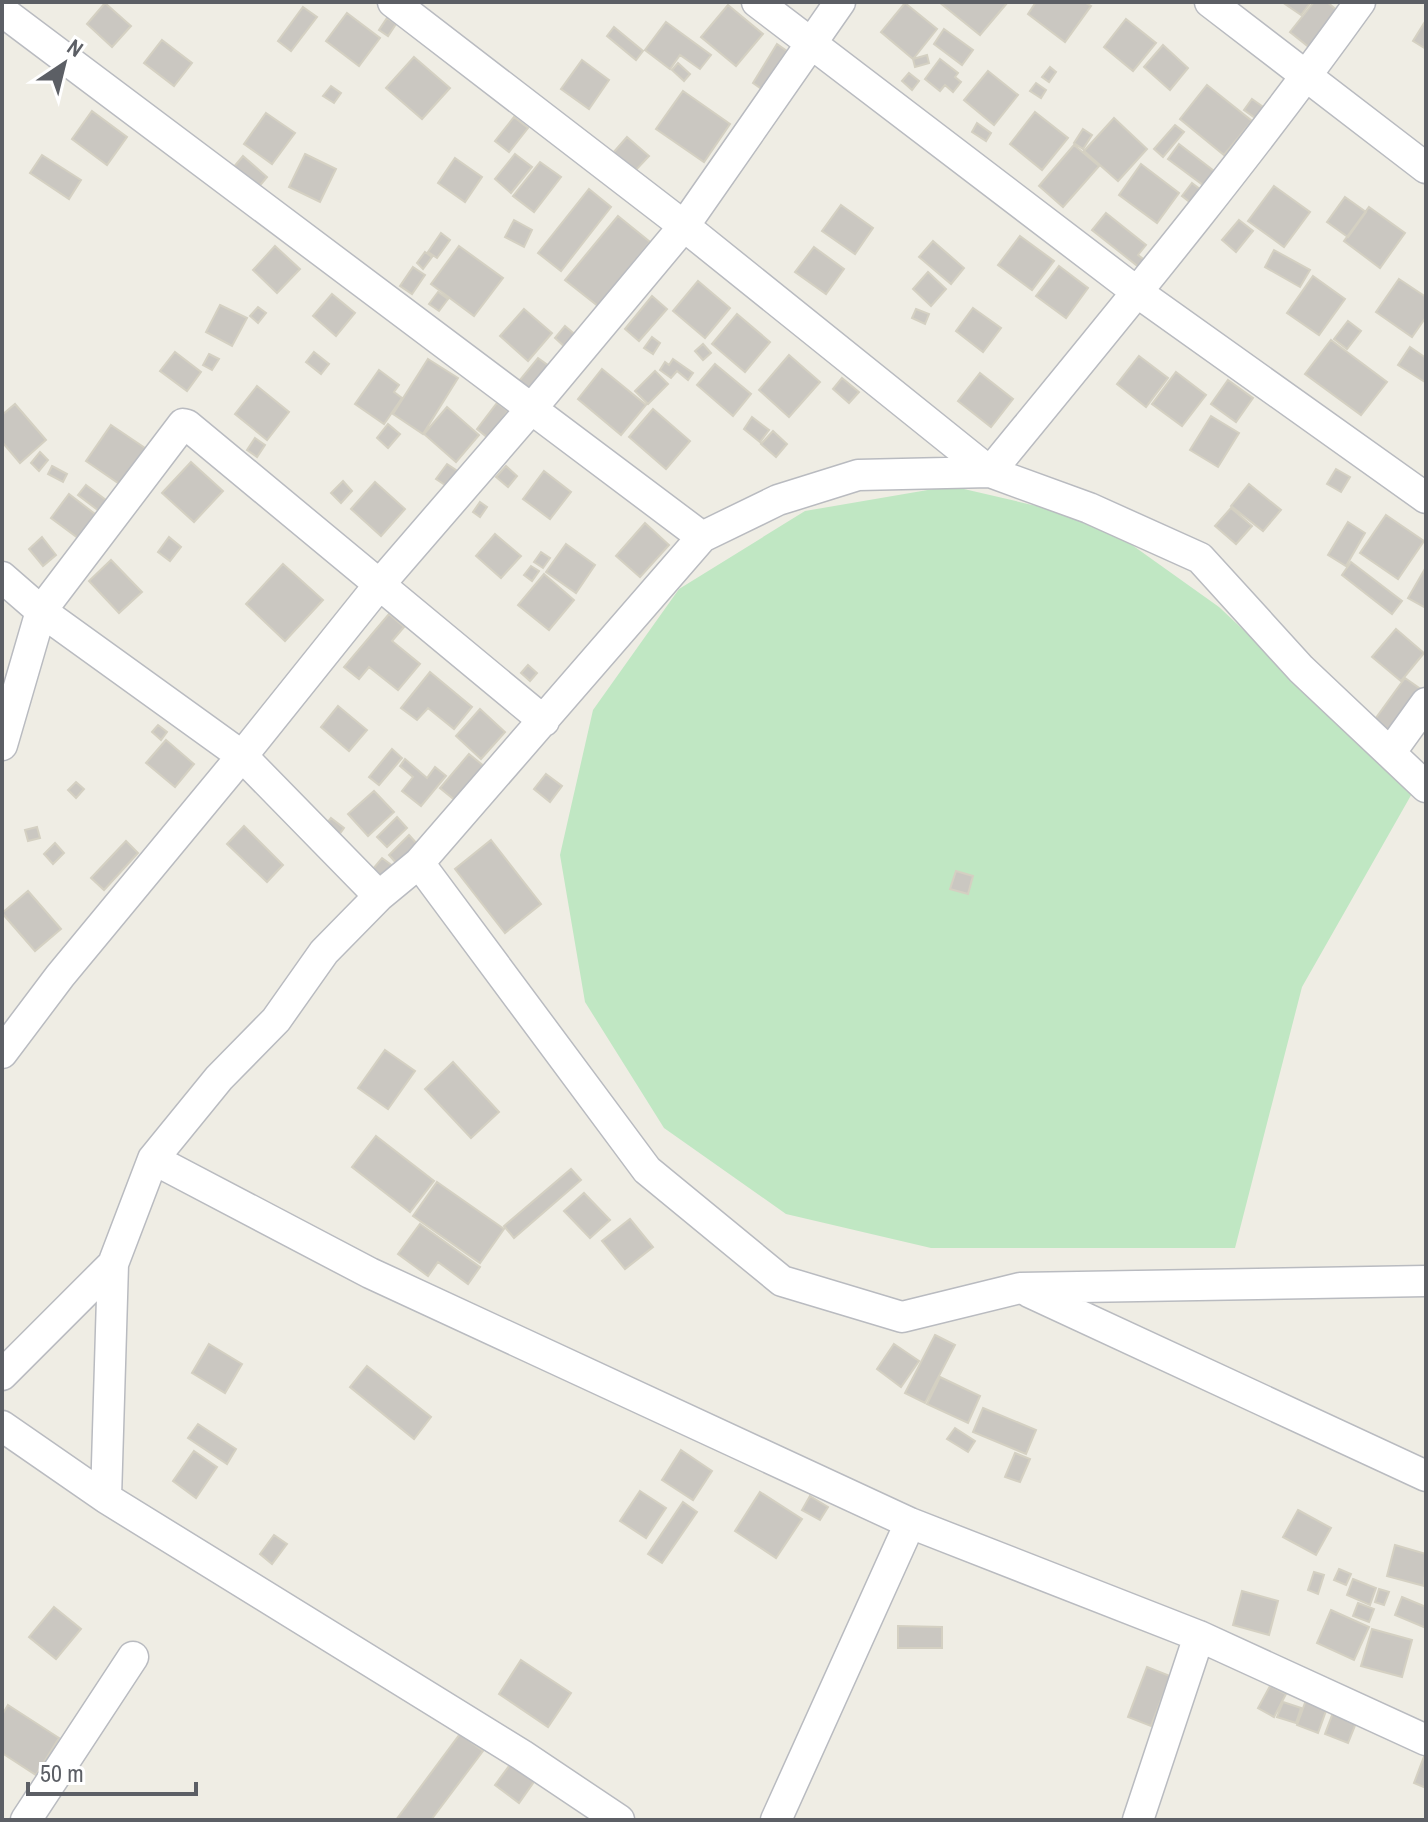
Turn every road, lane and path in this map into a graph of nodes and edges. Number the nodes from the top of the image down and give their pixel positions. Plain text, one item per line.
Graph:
1 (393, 2) edge
2 (757, 2) edge
3 (840, 2) edge
4 (1210, 2) edge
5 (1360, 2) edge
6 (2, 11) edge
7 (810, 44) junction
8 (1307, 76) junction
9 (1426, 168) edge
10 (684, 226) junction
11 (1137, 292) junction
12 (532, 408) junction
13 (990, 472) junction
14 (1426, 498) edge
15 (702, 537) junction
16 (2, 577) edge
17 (379, 585) junction
18 (41, 611) junction
19 (1426, 703) edge
20 (544, 721) junction
21 (2, 745) edge
22 (1390, 753) junction
23 (242, 756) junction
24 (1426, 787) edge
25 (419, 863) junction
26 (379, 896) junction
27 (2, 1053) edge
28 (153, 1159) junction
29 (113, 1264) junction
30 (1426, 1281) edge
31 (1020, 1288) junction
32 (2, 1375) edge
33 (2, 1426) edge
34 (1426, 1476) edge
35 (106, 1498) junction
36 (910, 1523) junction
37 (1199, 1636) junction
38 (133, 1657) dead end
39 (1426, 1740) edge
40 (26, 1820) edge
41 (619, 1820) edge
42 (776, 1820) edge
43 (1138, 1820) edge

1 - 10 street
2 - 7 street
3 - 7 street
4 - 8 street
5 - 8 street
6 - 12 street
7 - 10 street
7 - 11 street
8 - 9 street
8 - 11 street
10 - 12 street
10 - 13 street
11 - 13 street
11 - 14 street
12 - 15 street
12 - 17 street
13 - 15 street
13 - 22 street
15 - 20 street
16 - 18 street
17 - 18 street
17 - 20 street
17 - 23 street
18 - 21 street
18 - 23 street
19 - 22 street
20 - 25 street
22 - 24 street
23 - 26 street
23 - 27 street
25 - 26 street
25 - 31 street
26 - 28 street
28 - 29 street
28 - 36 street
29 - 32 street
29 - 35 street
30 - 31 street
31 - 34 street
33 - 35 street
35 - 41 street
36 - 37 street
36 - 42 street
37 - 39 street
37 - 43 street
38 - 40 street

